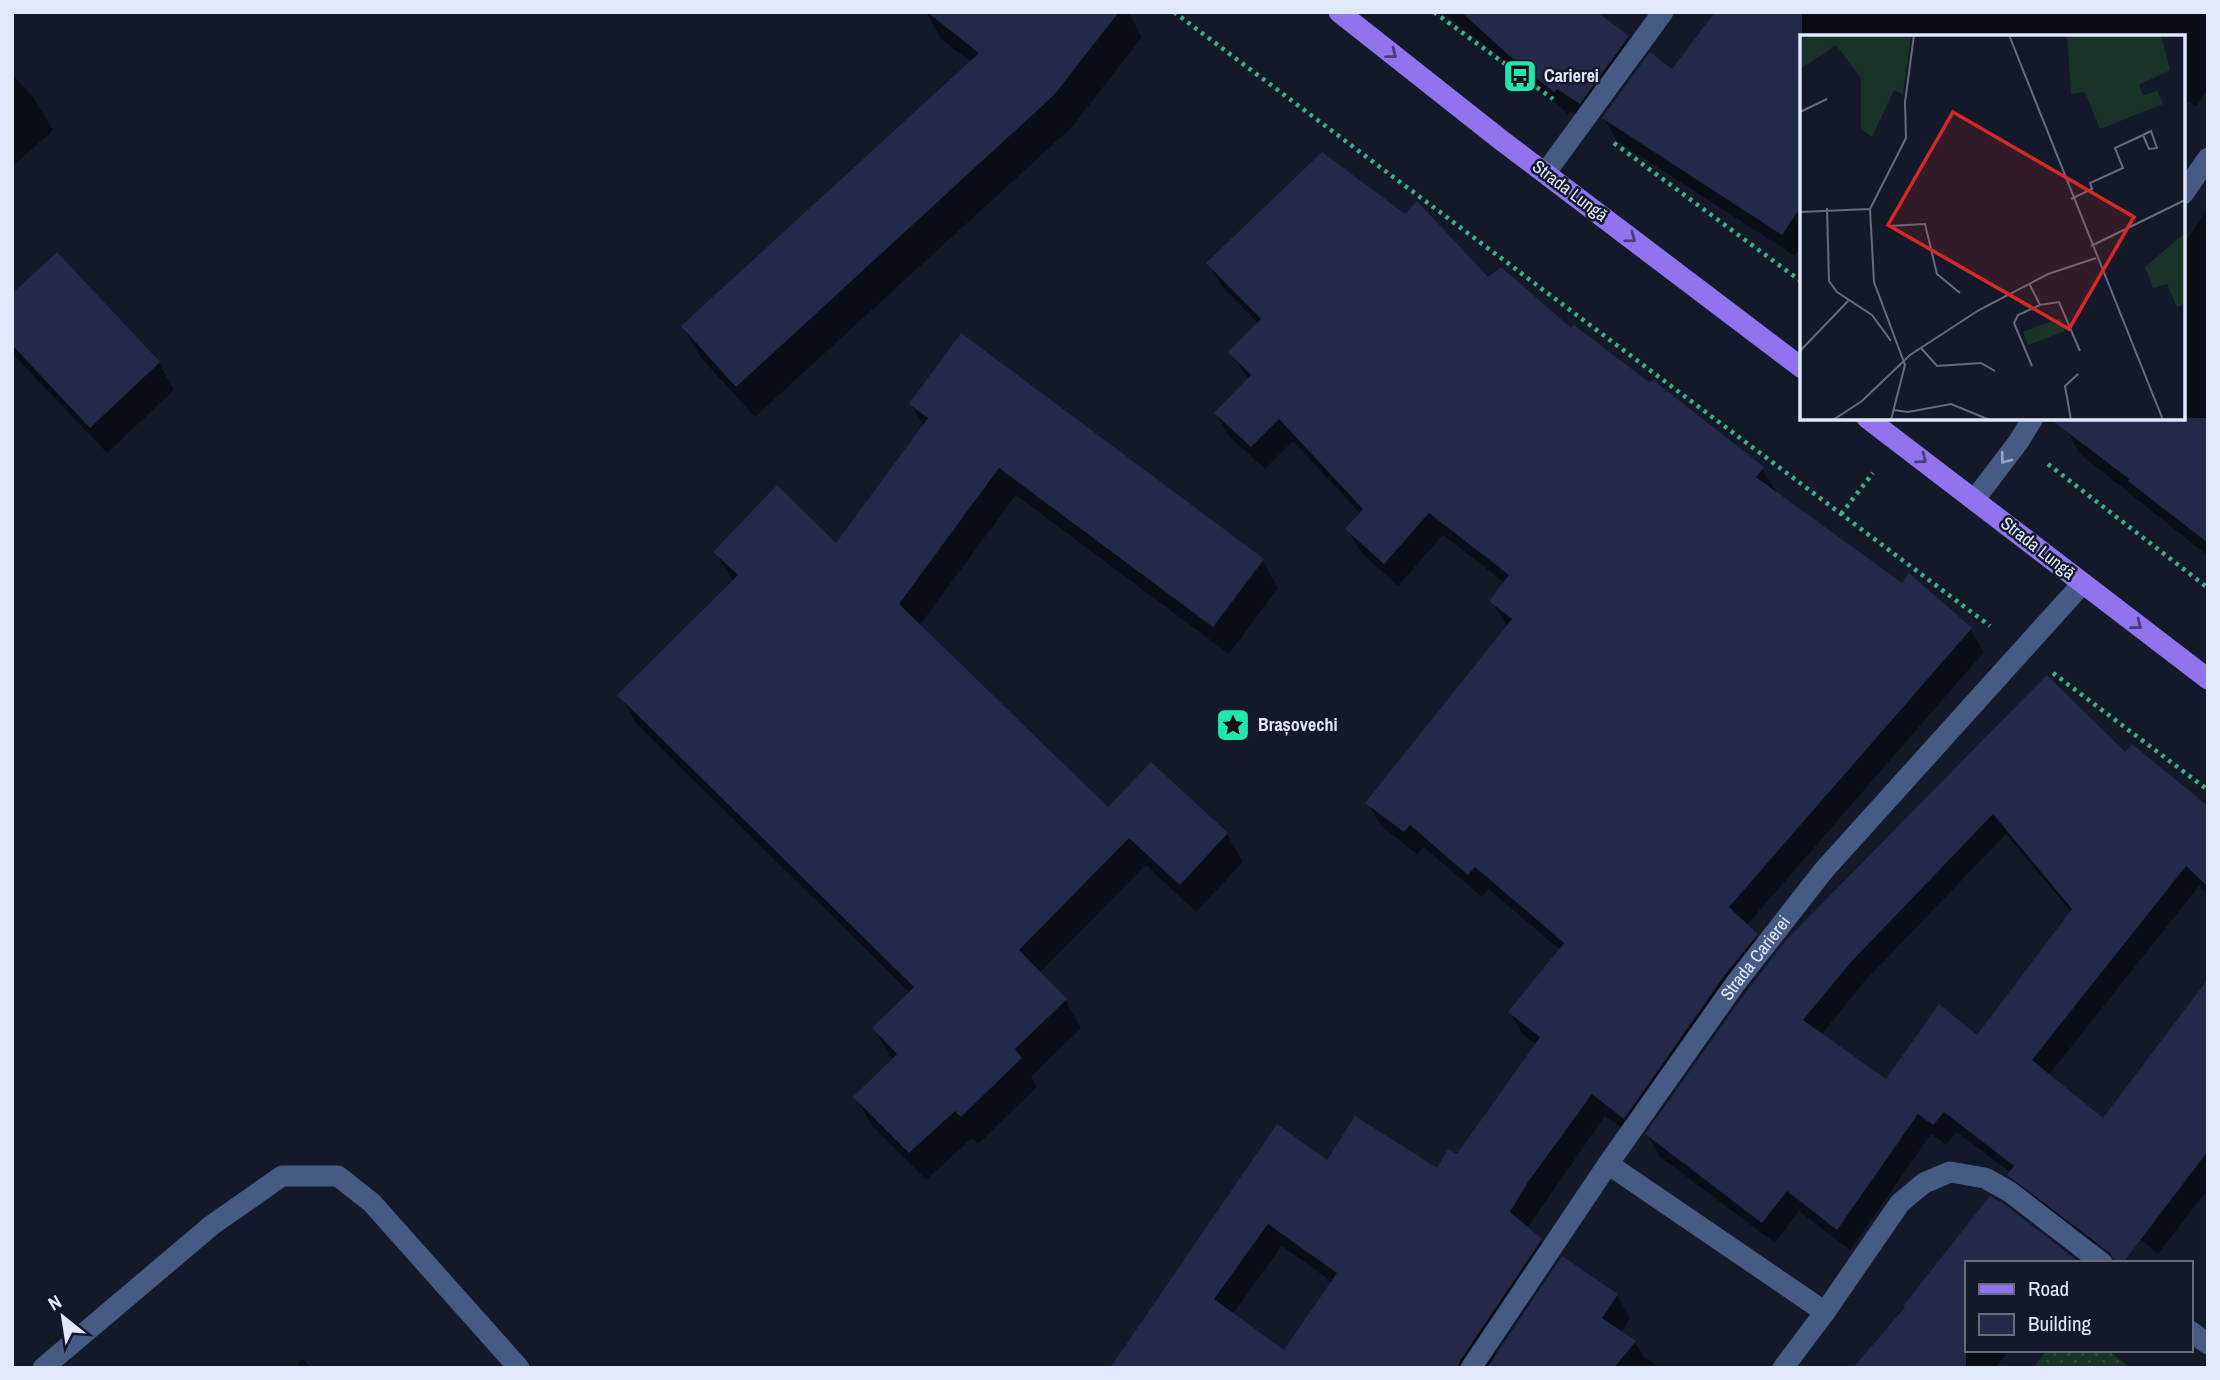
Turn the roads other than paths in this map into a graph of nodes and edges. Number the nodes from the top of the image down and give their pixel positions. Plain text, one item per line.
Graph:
1 (1339, 12) edge
2 (1663, 12) edge
3 (2208, 158) edge
4 (1546, 172) junction
5 (2185, 191) edge
6 (1800, 366) edge
7 (1870, 420) edge
8 (2032, 420) edge
9 (1975, 499) junction
10 (2083, 583) junction
11 (2208, 679) edge
12 (1608, 1164) junction
13 (2099, 1261) edge
14 (1825, 1312) junction
15 (2192, 1332) edge
16 (2208, 1344) edge
17 (43, 1368) edge
18 (519, 1368) edge
19 (1471, 1368) edge
20 (1783, 1368) edge

1 -> 4 main road, Strada Lungă
2 - 4 street
3 - 5 street
4 -> 6 main road, Strada Lungă
7 -> 9 main road, Strada Lungă
8 -> 9 street
9 - 10 main road, Strada Lungă
10 -> 11 main road, Strada Lungă
10 - 12 street, Strada Carierei
12 - 14 street
12 - 19 street, Strada Carierei
13 - 14 street
14 - 20 street
15 - 16 street
17 - 18 street

